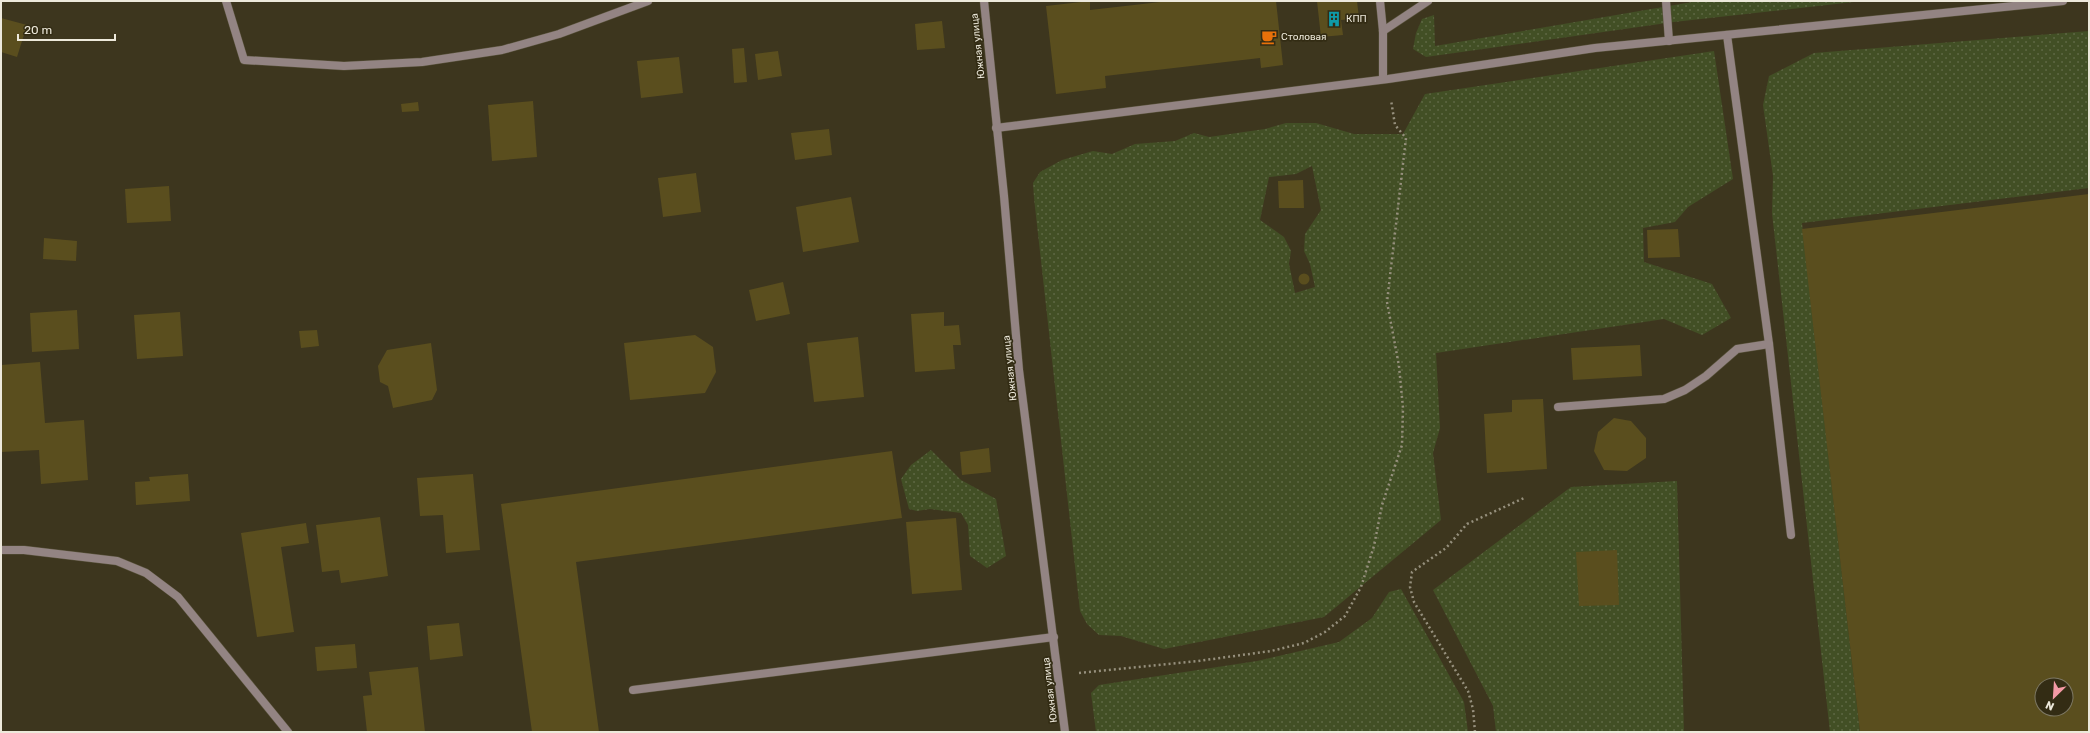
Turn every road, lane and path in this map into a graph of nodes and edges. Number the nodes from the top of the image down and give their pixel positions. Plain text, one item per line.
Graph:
1 (226, 1) edge
2 (648, 1) edge
3 (984, 1) edge
4 (1380, 1) edge
5 (1428, 1) edge
6 (1666, 1) edge
7 (2063, 1) edge
8 (1383, 31) junction
9 (1727, 35) junction
10 (1669, 41) junction
11 (1385, 79) junction
12 (996, 128) junction
13 (1769, 344) junction
14 (1558, 407) dead end
15 (1524, 498) dead end
16 (1791, 535) dead end
17 (1, 550) edge
18 (1054, 637) junction
19 (1059, 676) junction
20 (633, 690) dead end
21 (288, 732) edge
22 (1065, 732) edge
23 (1475, 732) edge

1 - 2 street
3 - 12 street, Южная улица
4 - 8 street
5 - 8 street
6 - 10 street
7 - 9 street
8 - 11 street
9 - 10 street
9 - 13 street
10 - 11 street
11 - 12 street
11 - 19 path
12 - 18 street, Южная улица
13 - 14 street
13 - 16 street
15 - 23 path
17 - 21 street
18 - 19 street, Южная улица
18 - 20 street
19 - 22 street, Южная улица

